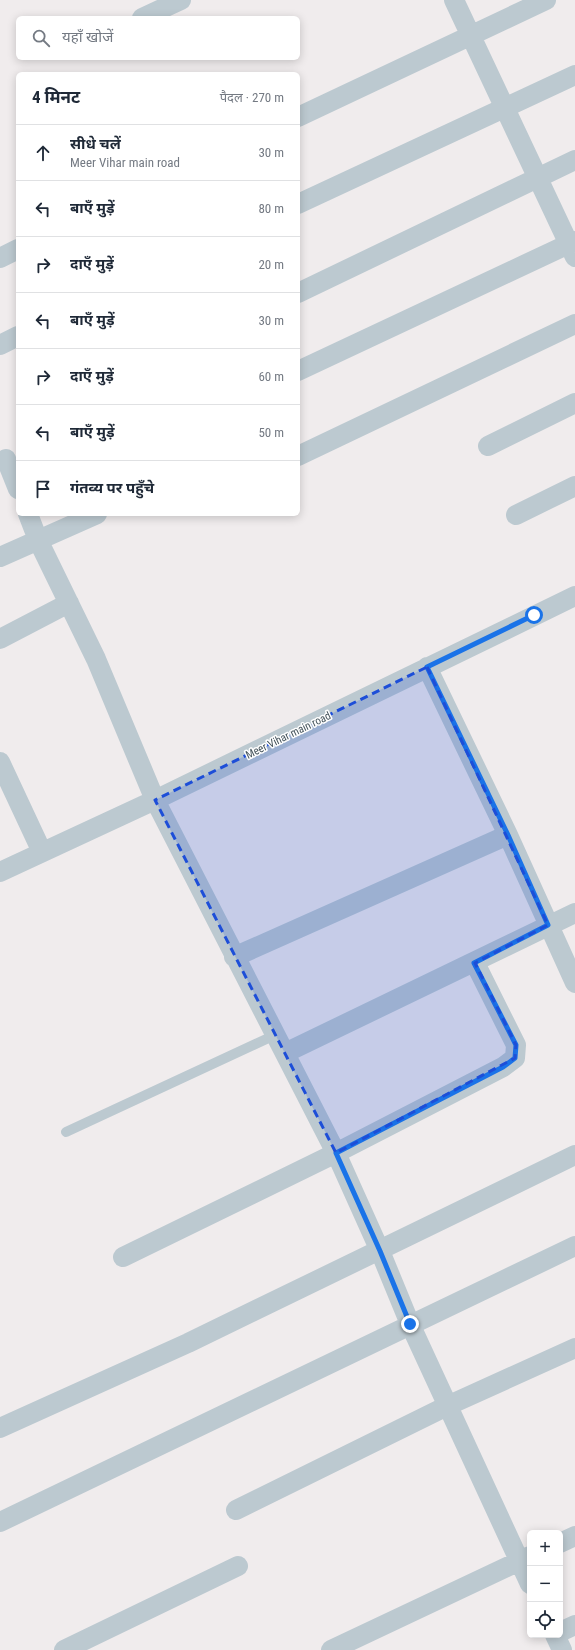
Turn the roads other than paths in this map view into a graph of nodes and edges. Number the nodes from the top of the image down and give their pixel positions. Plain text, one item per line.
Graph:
1 (181, 0) edge
2 (454, 0) edge
3 (546, 0) edge
4 (146, 16) edge
5 (470, 35) junction
6 (575, 74) edge
7 (504, 107) junction
8 (300, 115) edge
9 (575, 160) edge
10 (538, 178) junction
11 (300, 203) edge
12 (573, 247) edge
13 (16, 250) edge
14 (0, 258) edge
15 (300, 292) edge
16 (575, 324) edge
17 (16, 337) edge
18 (0, 345) edge
19 (300, 370) edge
20 (575, 403) edge
21 (488, 446) dead end
22 (300, 455) edge
23 (8, 458) edge
24 (16, 483) edge
25 (575, 486) edge
26 (516, 515) dead end
27 (29, 516) edge
28 (92, 516) edge
29 (38, 540) junction
30 (0, 557) edge
31 (575, 596) edge
32 (68, 603) junction
33 (0, 639) edge
34 (427, 667) junction
35 (0, 762) edge
36 (155, 800) junction
37 (508, 835) junction
38 (42, 852) junction
39 (0, 872) edge
40 (575, 912) edge
41 (548, 925) junction
42 (234, 957) junction
43 (474, 963) junction
44 (575, 983) edge
45 (275, 1035) junction
46 (285, 1054) junction
47 (66, 1132) dead end
48 (336, 1153) junction
49 (575, 1155) edge
50 (575, 1246) edge
51 (380, 1251) junction
52 (123, 1257) dead end
53 (410, 1324) junction
54 (575, 1348) edge
55 (447, 1406) junction
56 (0, 1428) edge
57 (236, 1510) dead end
58 (0, 1522) edge
59 (575, 1536) edge
60 (563, 1541) edge
61 (525, 1559) edge
62 (238, 1566) dead end
63 (527, 1569) edge
64 (575, 1625) edge
65 (563, 1631) edge
66 (556, 1638) edge
67 (64, 1650) edge
68 (331, 1650) edge
69 (562, 1650) edge

1 - 4 street
2 - 5 street
3 - 5 street
5 - 7 street
5 - 8 street
6 - 7 street
7 - 10 street
7 - 11 street
9 - 10 street
10 - 12 street
10 - 15 street
12 - 19 street
13 - 14 street
16 - 22 street
17 - 18 street
20 - 21 street
23 - 24 street
25 - 26 street
27 - 29 street
28 - 29 street
29 - 30 street
29 - 32 street
31 - 34 street, Meer Vihar main road
32 - 33 street
32 - 36 street
34 - 36 street, Meer Vihar main road
34 - 37 street
35 - 38 street
36 - 38 street, Meer Vihar main road
36 - 42 street
37 - 41 street
37 - 42 street
38 - 39 street, Meer Vihar main road
40 - 41 street
41 - 43 street
41 - 44 street
42 - 45 street
43 - 46 street
43 - 48 street
45 - 46 street
45 - 47 lane
46 - 48 street
48 - 51 street
48 - 52 street
49 - 51 street
50 - 53 street
51 - 53 street
51 - 56 street
53 - 55 street
53 - 58 street
54 - 55 street
55 - 57 street
55 - 61 street
59 - 60 street
61 - 63 street
61 - 68 street
62 - 67 street
64 - 65 street
66 - 69 street

